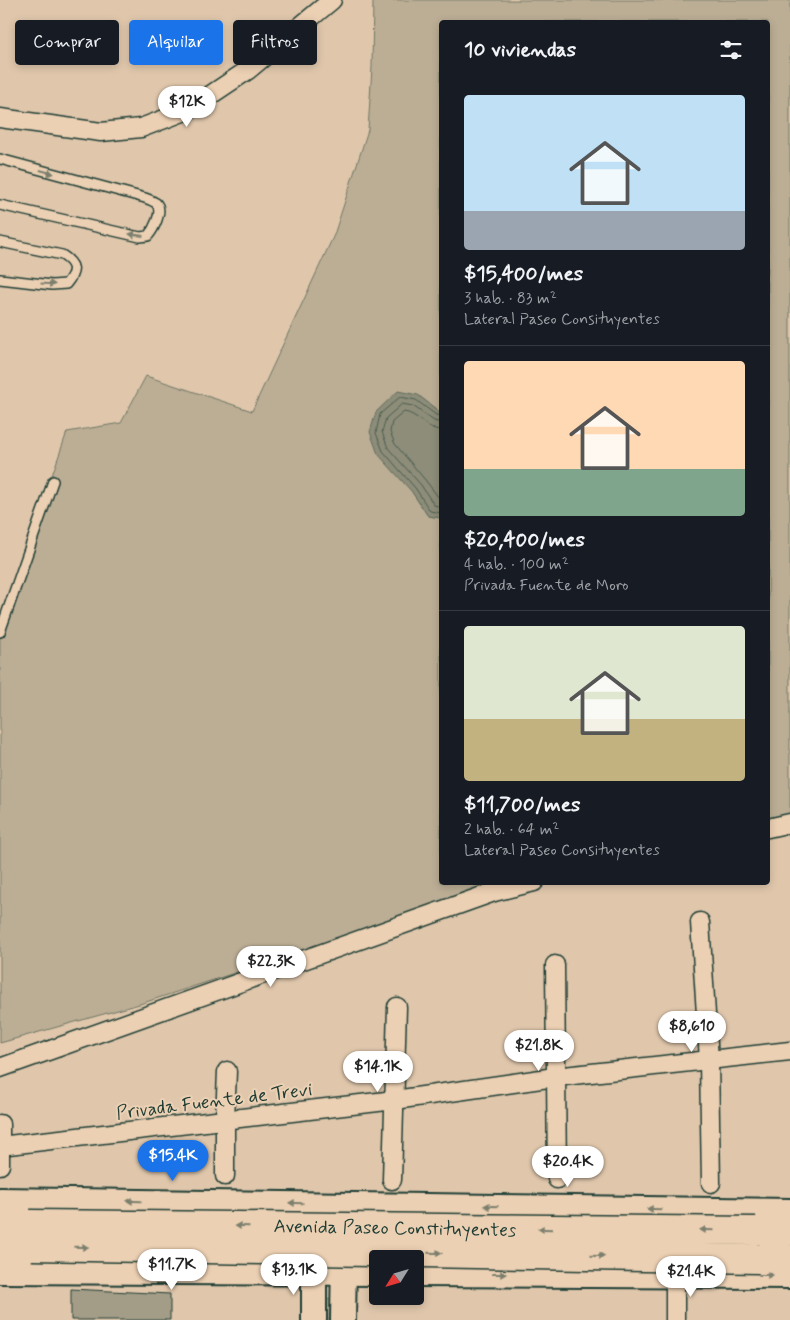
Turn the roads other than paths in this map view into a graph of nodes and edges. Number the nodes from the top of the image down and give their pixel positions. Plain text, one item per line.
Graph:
1 (332, 0) edge
2 (0, 118) edge
3 (0, 159) edge
4 (0, 205) edge
5 (0, 242) edge
6 (0, 279) edge
7 (53, 481) dead end
8 (0, 632) edge
9 (790, 823) edge
10 (770, 828) edge
11 (522, 885) edge
12 (700, 922) dead end
13 (555, 965) dead end
14 (397, 1007) dead end
15 (790, 1051) edge
16 (709, 1060) junction
17 (0, 1068) edge
18 (227, 1071) dead end
19 (556, 1077) junction
20 (394, 1100) junction
21 (225, 1120) junction
22 (0, 1124) edge
23 (1, 1146) edge
24 (0, 1165) edge
25 (225, 1176) dead end
26 (557, 1179) dead end
27 (392, 1180) dead end
28 (711, 1184) dead end
29 (0, 1200) edge
30 (345, 1204) junction
31 (790, 1210) edge
32 (0, 1223) edge
33 (790, 1231) edge
34 (0, 1247) edge
35 (790, 1259) edge
36 (0, 1271) edge
37 (314, 1273) junction
38 (344, 1273) junction
39 (369, 1273) edge
40 (424, 1274) edge
41 (675, 1275) junction
42 (790, 1276) edge
43 (314, 1320) edge
44 (343, 1320) edge
45 (674, 1320) edge

1 - 2 street
3 -> 4 lane
6 -> 5 lane
7 - 8 lane
9 - 10 street
11 - 17 street
12 - 16 street
13 - 19 street
14 - 20 street
15 - 16 street, Privada Fuente de Trevi
16 - 19 street, Privada Fuente de Trevi
16 - 28 street
18 - 21 street
19 - 20 street, Privada Fuente de Trevi
19 - 26 street
20 - 21 street, Privada Fuente de Trevi
20 - 27 street
21 - 23 street, Privada Fuente de Trevi
21 - 25 street
22 - 23 street
23 - 24 street
30 -> 29 main road
31 -> 30 main road
30 - 38 main road
33 -> 32 highway, Avenida Paseo Constituyentes, bridge
34 -> 35 highway, Avenida Paseo Constituyentes, bridge
36 - 37 main road
37 - 38 main road
37 - 43 main road
38 - 39 main road
38 - 44 main road
40 -> 41 main road
41 -> 42 main road
41 - 45 street

